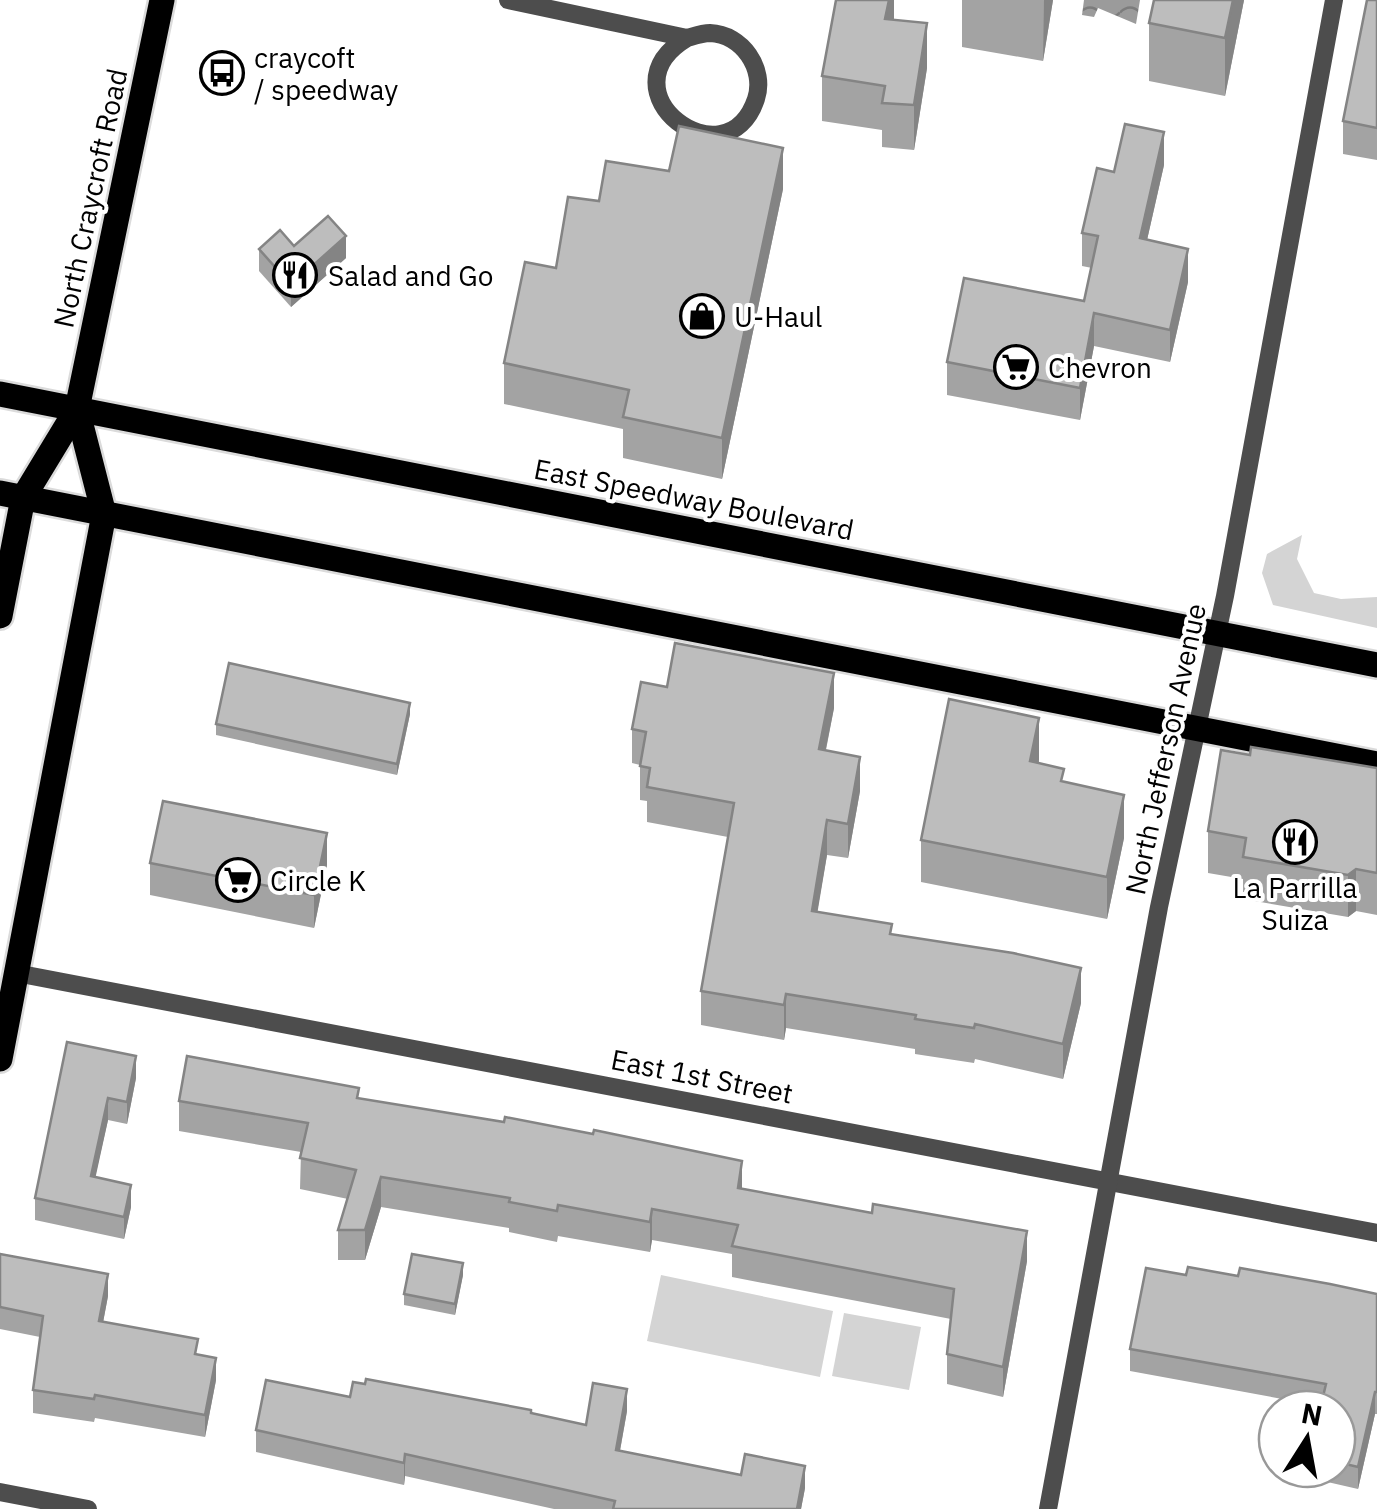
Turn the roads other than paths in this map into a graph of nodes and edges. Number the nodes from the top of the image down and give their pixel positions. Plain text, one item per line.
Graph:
1 (162, 0) edge
2 (508, 0) edge
3 (1334, 0) edge
4 (687, 38) junction
5 (0, 394) edge
6 (78, 409) junction
7 (11, 496) edge
8 (104, 514) junction
9 (0, 616) edge
10 (1218, 634) junction
11 (1377, 665) edge
12 (1199, 730) junction
13 (1377, 764) edge
14 (16, 973) junction
15 (0, 1059) edge
16 (1108, 1183) junction
17 (1377, 1233) edge
18 (0, 1492) edge
19 (88, 1509) edge
20 (1048, 1509) edge

1 - 6 main road, North Craycroft Road
2 - 4 street
3 - 10 street, North Jefferson Avenue
4 - 4 street
5 - 6 main road, East Speedway Boulevard
6 - 7 main road, North Craycroft Road
6 - 8 main road, North Craycroft Road
6 - 10 main road, East Speedway Boulevard
7 - 8 main road
7 - 9 main road, North Craycroft Road
8 - 12 main road
8 - 14 main road, North Craycroft Road
10 - 11 main road, East Speedway Boulevard
10 - 12 street, North Jefferson Avenue
12 - 13 main road
12 - 16 street, North Jefferson Avenue
14 - 15 main road, North Craycroft Road
14 - 16 street, East 1st Street
16 - 17 street, East 1st Street
16 - 20 street, North Jefferson Avenue
18 - 19 street

